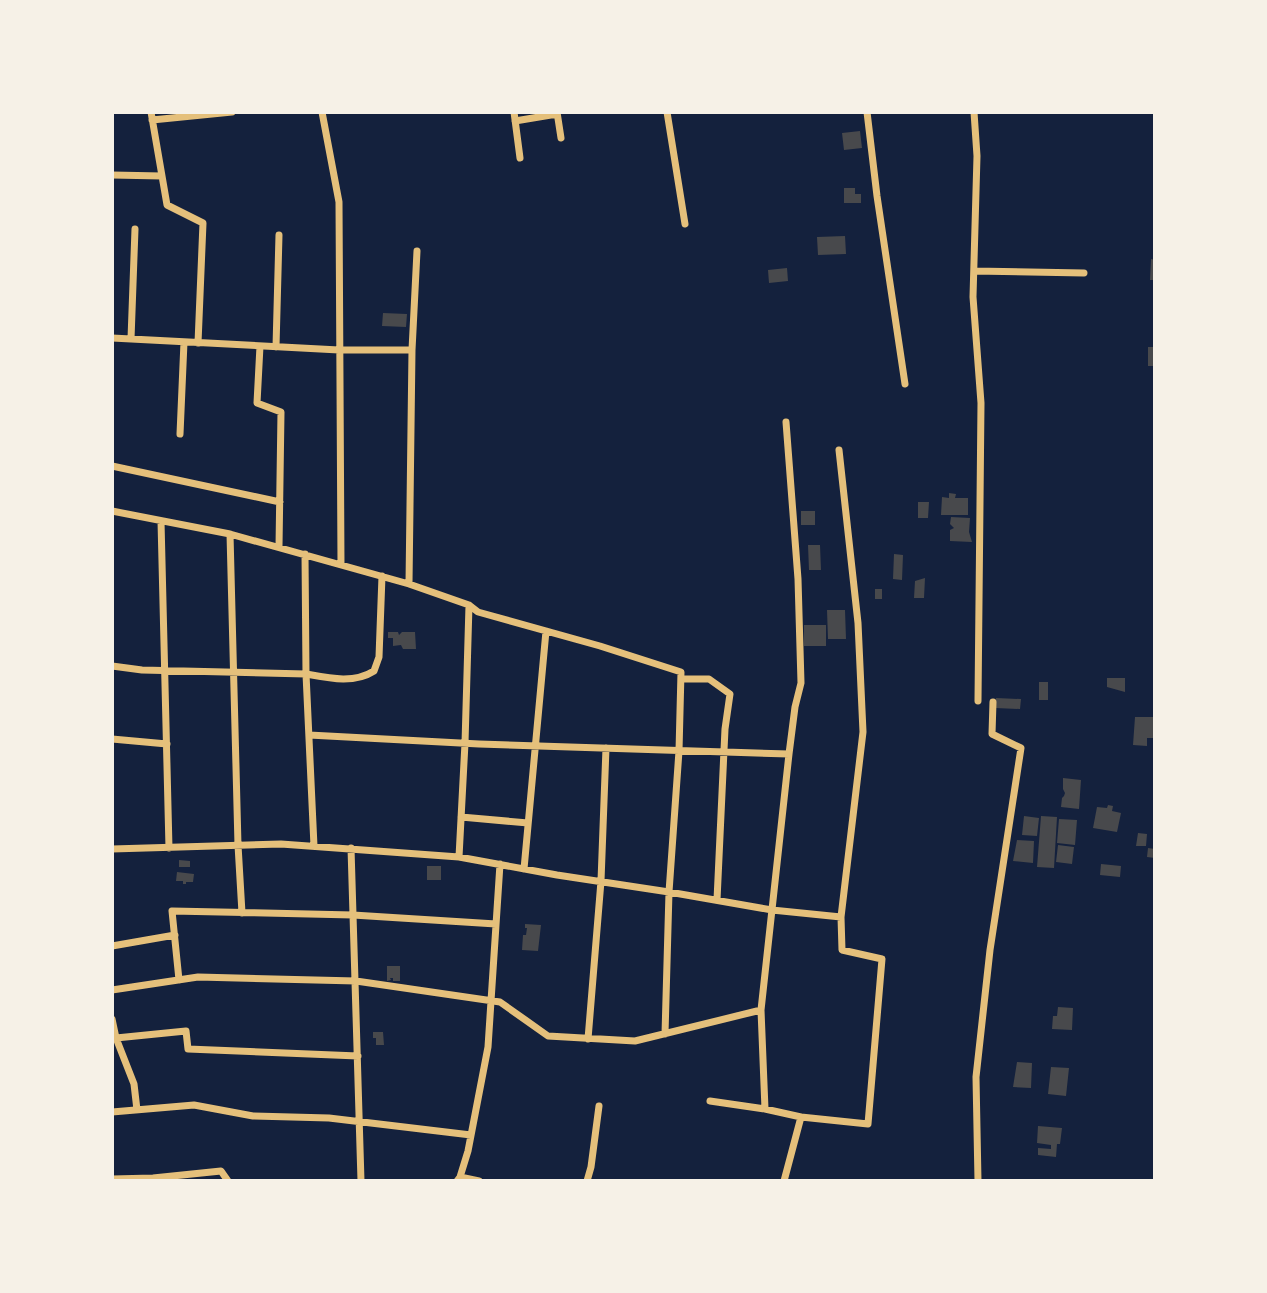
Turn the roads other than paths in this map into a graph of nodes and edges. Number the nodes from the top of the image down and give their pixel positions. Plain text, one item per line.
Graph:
1 (232, 112) edge
2 (322, 112) edge
3 (667, 112) edge
4 (867, 112) edge
5 (974, 112) edge
6 (557, 113) edge
7 (151, 116) edge
8 (514, 116) edge
9 (561, 138) dead end
10 (520, 158) dead end
11 (112, 175) edge
12 (162, 176) junction
13 (685, 224) dead end
14 (135, 229) dead end
15 (279, 234) dead end
16 (417, 251) dead end
17 (974, 271) junction
18 (1084, 273) dead end
19 (112, 338) edge
20 (131, 339) junction
21 (184, 342) junction
22 (198, 342) junction
23 (261, 346) junction
24 (276, 346) junction
25 (340, 350) junction
26 (412, 350) junction
27 (905, 384) dead end
28 (786, 422) dead end
29 (180, 434) dead end
30 (839, 450) dead end
31 (112, 466) edge
32 (280, 502) junction
33 (112, 511) edge
34 (161, 520) junction
35 (230, 534) junction
36 (279, 547) junction
37 (305, 554) junction
38 (341, 564) junction
39 (382, 576) junction
40 (409, 584) junction
41 (469, 605) junction
42 (546, 631) junction
43 (112, 666) edge
44 (165, 670) junction
45 (233, 672) junction
46 (306, 674) junction
47 (682, 679) junction
48 (978, 701) dead end
49 (993, 702) dead end
50 (309, 736) junction
51 (112, 739) edge
52 (466, 743) junction
53 (167, 744) junction
54 (535, 746) junction
55 (607, 748) junction
56 (679, 751) junction
57 (724, 752) junction
58 (789, 754) junction
59 (461, 817) junction
60 (528, 823) junction
61 (238, 845) junction
62 (314, 846) junction
63 (169, 848) junction
64 (351, 848) junction
65 (112, 849) edge
66 (459, 856) junction
67 (500, 864) junction
68 (524, 869) junction
69 (601, 881) junction
70 (669, 892) junction
71 (717, 900) junction
72 (772, 910) junction
73 (242, 913) junction
74 (353, 915) junction
75 (841, 917) junction
76 (496, 924) junction
77 (175, 935) junction
78 (112, 946) edge
79 (180, 980) junction
80 (356, 981) junction
81 (112, 990) edge
82 (491, 1001) junction
83 (761, 1010) junction
84 (112, 1019) edge
85 (665, 1034) junction
86 (117, 1038) junction
87 (588, 1039) junction
88 (358, 1056) junction
89 (710, 1101) dead end
90 (598, 1106) dead end
91 (765, 1109) junction
92 (137, 1110) junction
93 (112, 1112) edge
94 (802, 1117) junction
95 (359, 1121) junction
96 (471, 1135) junction
97 (112, 1179) edge
98 (458, 1179) edge
99 (228, 1181) edge
100 (361, 1181) edge
101 (479, 1181) edge
102 (587, 1181) edge
103 (784, 1181) edge
104 (978, 1181) edge

1 - 7 street
2 - 25 street
3 - 13 street
4 - 27 street
5 - 17 street
6 - 8 street
6 - 9 street
7 - 12 street
8 - 10 street
11 - 12 street
12 - 22 street
14 - 20 street
15 - 24 street
16 - 26 street
17 - 18 street
17 - 48 street
19 - 20 street
20 - 21 street
21 - 22 street
21 - 29 street
22 - 23 street
23 - 24 street
23 - 32 street
24 - 25 street
25 - 26 street
25 - 38 street
26 - 40 street
28 - 58 street
30 - 75 street
31 - 32 street
32 - 36 street
33 - 34 street
34 - 35 street
34 - 44 street
35 - 36 street
35 - 45 street
36 - 37 street
37 - 38 street
37 - 46 street
38 - 39 street
39 - 40 street
39 - 46 street
40 - 41 street
41 - 42 street
41 - 52 street
42 - 47 street
42 - 54 street
43 - 44 street
44 - 45 street
44 - 53 street
45 - 46 street
45 - 61 street
46 - 50 street
47 - 56 street
47 - 57 street
49 - 104 street
50 - 52 street
50 - 62 street
51 - 53 street
52 - 54 street
52 - 59 street
53 - 63 street
54 - 55 street
54 - 60 street
55 - 56 street
55 - 69 street
56 - 57 street
56 - 70 street
57 - 58 street
57 - 71 street
58 - 72 street
59 - 60 street
59 - 66 street
60 - 68 street
61 - 62 street
61 - 63 street
61 - 73 street
62 - 64 street
63 - 65 street
64 - 66 street
64 - 74 street
66 - 67 street
67 - 68 street
67 - 76 street
68 - 69 street
69 - 70 street
69 - 87 street
70 - 71 street
70 - 85 street
71 - 72 street
72 - 75 street
72 - 83 street
73 - 74 street
73 - 77 street
74 - 76 street
74 - 80 street
75 - 94 street
76 - 82 street
77 - 78 street
77 - 79 street
79 - 80 street
79 - 81 street
80 - 82 street
80 - 88 street
82 - 87 street
82 - 96 street
83 - 85 street
83 - 91 street
84 - 86 street
85 - 87 street
86 - 88 street
86 - 92 street
88 - 95 street
89 - 91 street
90 - 102 street
91 - 94 street
92 - 93 street
92 - 95 street
94 - 103 street
95 - 96 street
95 - 100 street
96 - 98 street
97 - 99 street
98 - 101 street

